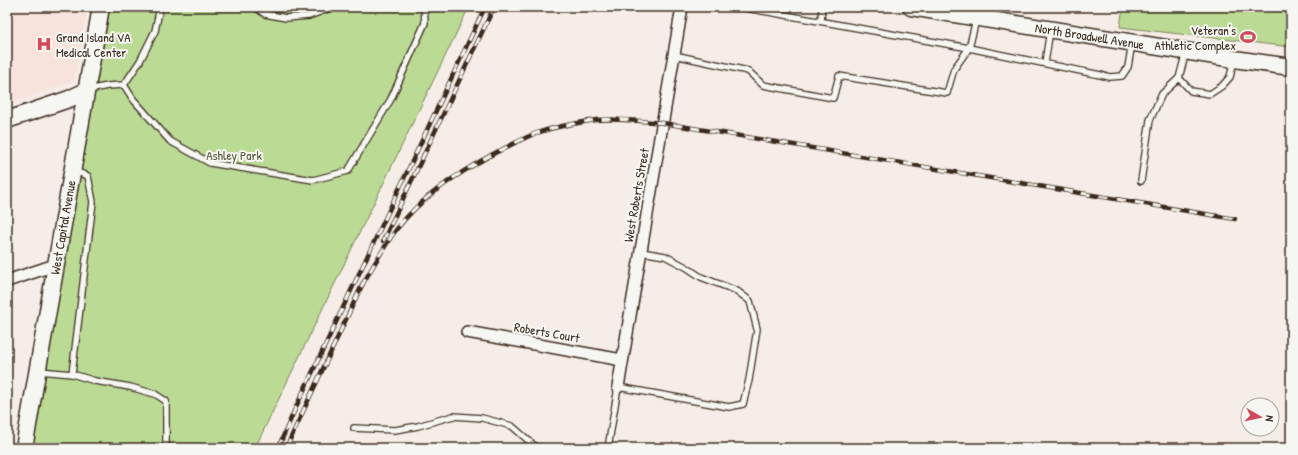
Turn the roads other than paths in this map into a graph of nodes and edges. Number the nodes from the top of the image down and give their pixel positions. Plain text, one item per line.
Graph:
1 (100, 7) edge
2 (160, 7) edge
3 (255, 7) edge
4 (333, 7) edge
5 (424, 7) edge
6 (682, 7) edge
7 (740, 7) edge
8 (822, 7) edge
9 (911, 7) edge
10 (976, 18) junction
11 (821, 21) junction
12 (1050, 30) junction
13 (1132, 43) junction
14 (969, 48) junction
15 (1186, 52) junction
16 (674, 55) junction
17 (1234, 59) junction
18 (1045, 63) junction
19 (1291, 67) edge
20 (1179, 78) junction
21 (124, 85) junction
22 (86, 91) junction
23 (7, 120) edge
24 (72, 170) junction
25 (1141, 181) dead end
26 (641, 252) junction
27 (55, 265) junction
28 (7, 281) edge
29 (467, 332) dead end
30 (622, 360) junction
31 (37, 371) junction
32 (72, 374) junction
33 (618, 387) junction
34 (354, 428) dead end
35 (24, 448) edge
36 (166, 448) edge
37 (537, 448) edge
38 (608, 448) edge

1 - 22 main road, West Capital Avenue
2 - 21 lane
3 - 4 lane
5 - 21 lane
6 - 16 street, West Roberts Street
7 - 11 lane
8 - 11 lane
9 - 10 main road, North Broadwell Avenue
10 - 12 main road, North Broadwell Avenue
10 - 14 lane
11 - 14 lane
12 - 13 main road, North Broadwell Avenue
12 - 18 lane
13 - 15 main road, North Broadwell Avenue
13 - 18 lane
14 - 16 lane
14 - 18 lane
15 - 17 main road, North Broadwell Avenue
15 - 20 lane
16 - 26 street, West Roberts Street
17 - 19 main road, North Broadwell Avenue
17 - 20 lane
20 - 25 lane
21 - 22 lane
22 - 23 main road
22 - 24 main road, West Capital Avenue
24 - 27 main road, West Capital Avenue
24 - 32 lane
26 - 30 street, West Roberts Street
26 - 33 lane
27 - 28 street
27 - 31 main road, West Capital Avenue
29 - 30 street, Roberts Court
30 - 33 street, West Roberts Street
31 - 32 lane
31 - 35 main road, West Capital Avenue
32 - 36 lane
33 - 38 lane
34 - 37 lane

